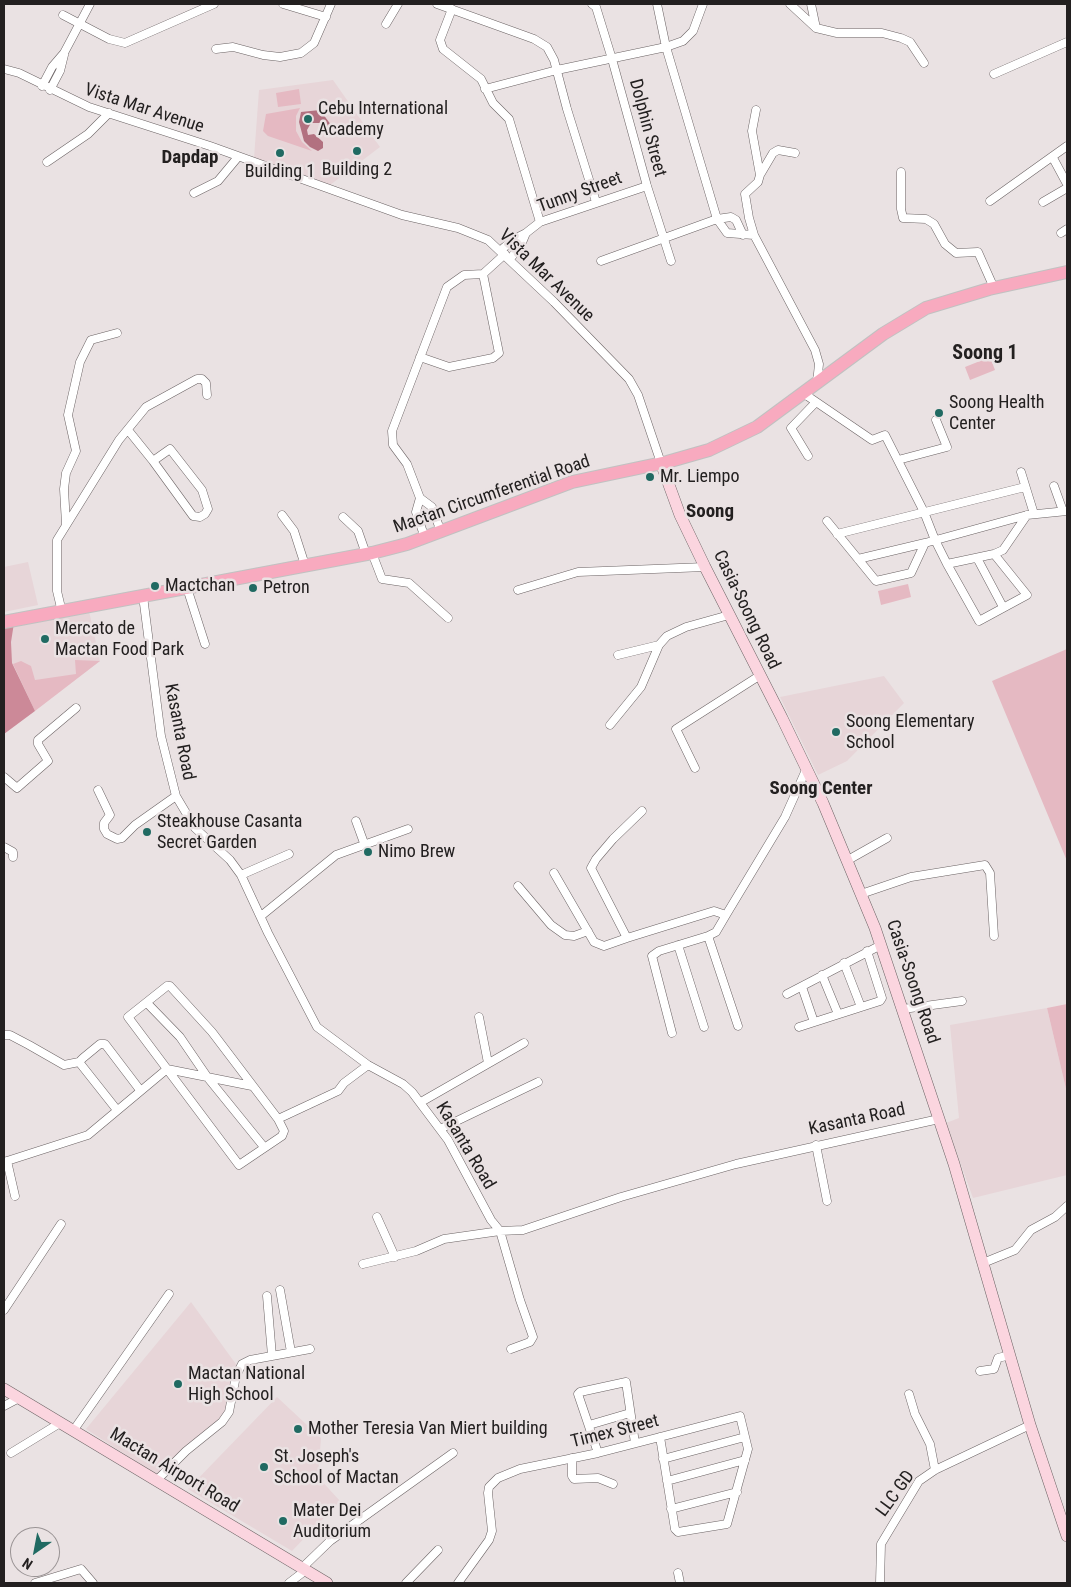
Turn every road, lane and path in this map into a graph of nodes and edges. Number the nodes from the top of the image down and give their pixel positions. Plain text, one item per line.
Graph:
1 (90, 4) edge
2 (214, 4) edge
3 (283, 4) edge
4 (331, 4) edge
5 (398, 4) edge
6 (592, 4) edge
7 (657, 4) edge
8 (703, 4) edge
9 (790, 4) edge
10 (811, 4) edge
11 (445, 6) edge
12 (63, 14) dead end
13 (326, 17) junction
14 (79, 23) junction
15 (386, 24) dead end
16 (816, 28) junction
17 (1067, 42) edge
18 (666, 47) junction
19 (216, 49) dead end
20 (612, 59) junction
21 (924, 63) dead end
22 (4, 69) edge
23 (56, 69) junction
24 (557, 70) junction
25 (994, 74) dead end
26 (42, 86) junction
27 (485, 89) junction
28 (50, 90) junction
29 (756, 110) dead end
30 (109, 113) junction
31 (1067, 146) edge
32 (796, 153) dead end
33 (238, 157) junction
34 (1053, 158) junction
35 (47, 162) dead end
36 (902, 172) dead end
37 (760, 175) junction
38 (647, 186) junction
39 (1067, 186) edge
40 (194, 193) dead end
41 (990, 201) dead end
42 (596, 202) junction
43 (1043, 202) dead end
44 (718, 219) junction
45 (540, 222) junction
46 (526, 234) junction
47 (743, 234) junction
48 (754, 235) junction
49 (664, 240) junction
50 (505, 254) junction
51 (601, 261) dead end
52 (671, 261) dead end
53 (1067, 272) edge
54 (483, 274) junction
55 (994, 288) junction
56 (116, 333) dead end
57 (420, 357) junction
58 (817, 383) junction
59 (803, 393) junction
60 (207, 396) dead end
61 (816, 402) junction
62 (936, 420) dead end
63 (128, 430) junction
64 (808, 456) dead end
65 (898, 460) junction
66 (153, 461) junction
67 (661, 463) junction
68 (1021, 472) dead end
69 (1054, 486) dead end
70 (1025, 487) junction
71 (420, 498) junction
72 (1065, 511) edge
73 (924, 512) junction
74 (282, 515) dead end
75 (1030, 515) junction
76 (344, 517) dead end
77 (827, 521) dead end
78 (66, 524) junction
79 (441, 532) junction
80 (837, 534) junction
81 (425, 538) junction
82 (934, 540) junction
83 (925, 543) junction
84 (369, 554) junction
85 (994, 554) junction
86 (858, 558) junction
87 (977, 558) junction
88 (947, 564) junction
89 (305, 566) junction
90 (705, 567) junction
91 (187, 588) junction
92 (518, 590) dead end
93 (143, 596) junction
94 (1004, 608) junction
95 (62, 612) junction
96 (729, 615) junction
97 (448, 618) dead end
98 (4, 622) edge
99 (205, 644) dead end
100 (660, 645) junction
101 (618, 655) dead end
102 (759, 676) junction
103 (76, 708) dead end
104 (610, 725) dead end
105 (695, 768) dead end
106 (806, 770) junction
107 (4, 777) edge
108 (98, 790) dead end
109 (176, 796) junction
110 (642, 811) dead end
111 (356, 821) dead end
112 (408, 829) dead end
113 (887, 838) dead end
114 (364, 843) junction
115 (4, 847) edge
116 (289, 854) dead end
117 (13, 857) dead end
118 (848, 860) junction
119 (554, 873) dead end
120 (241, 875) junction
121 (518, 886) dead end
122 (861, 894) junction
123 (726, 915) junction
124 (261, 916) junction
125 (588, 931) junction
126 (708, 936) junction
127 (994, 936) dead end
128 (627, 938) junction
129 (678, 945) junction
130 (881, 945) junction
131 (867, 951) junction
132 (844, 963) junction
133 (822, 975) junction
134 (802, 987) junction
135 (788, 994) dead end
136 (962, 1001) dead end
137 (147, 1003) junction
138 (861, 1007) junction
139 (902, 1009) junction
140 (838, 1014) junction
141 (479, 1017) dead end
142 (814, 1022) junction
143 (738, 1026) dead end
144 (704, 1027) dead end
145 (799, 1027) dead end
146 (672, 1033) dead end
147 (4, 1035) edge
148 (524, 1043) dead end
149 (80, 1062) junction
150 (488, 1063) junction
151 (368, 1065) junction
152 (166, 1069) junction
153 (208, 1078) junction
154 (538, 1082) dead end
155 (252, 1086) junction
156 (140, 1090) junction
157 (420, 1102) junction
158 (117, 1110) junction
159 (939, 1118) junction
160 (278, 1119) junction
161 (440, 1129) junction
162 (816, 1144) junction
163 (264, 1148) junction
164 (5, 1161) edge
165 (15, 1196) dead end
166 (827, 1201) dead end
167 (1067, 1206) edge
168 (377, 1217) dead end
169 (61, 1224) dead end
170 (500, 1231) junction
171 (395, 1256) junction
172 (983, 1263) junction
173 (363, 1264) dead end
174 (280, 1290) dead end
175 (169, 1294) dead end
176 (267, 1296) dead end
177 (4, 1310) edge
178 (511, 1348) dead end
179 (310, 1349) dead end
180 (291, 1352) junction
181 (272, 1356) junction
182 (1010, 1356) junction
183 (980, 1370) dead end
184 (4, 1389) edge
185 (909, 1394) dead end
186 (18, 1398) junction
187 (4, 1406) edge
188 (630, 1413) junction
189 (60, 1423) junction
190 (589, 1424) junction
191 (1030, 1425) junction
192 (73, 1431) junction
193 (660, 1437) junction
194 (745, 1437) junction
195 (635, 1443) junction
196 (10, 1453) dead end
197 (453, 1453) dead end
198 (598, 1453) junction
199 (572, 1458) junction
200 (663, 1459) junction
201 (745, 1460) junction
202 (935, 1470) junction
203 (156, 1481) junction
204 (666, 1481) junction
205 (613, 1484) dead end
206 (737, 1492) junction
207 (671, 1509) junction
208 (1067, 1536) edge
209 (438, 1550) dead end
210 (304, 1569) junction
211 (678, 1573) dead end
212 (35, 1583) edge
213 (94, 1583) edge
214 (289, 1583) edge
215 (328, 1583) edge
216 (406, 1583) edge
217 (458, 1583) edge
218 (680, 1583) edge
219 (880, 1583) edge

1 - 14 street
2 - 14 street
3 - 13 street
4 - 13 street
5 - 15 street
6 - 20 street, Dolphin Street
7 - 18 street
8 - 18 street
9 - 16 street
10 - 16 street
11 - 24 street
11 - 27 street
12 - 14 street
13 - 19 street
14 - 23 street
16 - 21 street
17 - 25 street
18 - 20 street
18 - 44 street
20 - 24 street
20 - 38 street, Dolphin Street
22 - 26 street, Vista Mar Avenue
23 - 26 street
23 - 28 street
24 - 27 street
24 - 42 street
26 - 28 street, Vista Mar Avenue
27 - 45 street
28 - 30 street, Vista Mar Avenue
29 - 37 street
30 - 33 street, Vista Mar Avenue
30 - 35 street
31 - 34 street
32 - 37 street
33 - 40 street
33 - 50 street, Vista Mar Avenue
34 - 39 street
34 - 41 street
36 - 55 street
37 - 48 street
38 - 42 street, Tunny Street
38 - 49 street, Dolphin Street
39 - 43 street
42 - 45 street, Tunny Street
44 - 47 street
44 - 47 street
44 - 49 street
45 - 46 street, Tunny Street
46 - 50 street, Tunny Street
46 - 50 street, Tunny Street
47 - 48 street
48 - 58 street
49 - 51 street
49 - 52 street, Dolphin Street
50 - 54 street
50 - 67 street, Vista Mar Avenue
53 - 55 main road, Mactan Circumferential Road
54 - 57 street
54 - 57 street
55 - 58 main road, Mactan Circumferential Road
56 - 78 street
57 - 71 street
58 - 59 main road, Mactan Circumferential Road
59 - 61 street
59 - 67 main road, Mactan Circumferential Road
60 - 63 street
61 - 64 street
61 - 65 street
62 - 65 street
63 - 66 street
63 - 78 street
65 - 73 street
66 - 66 street
67 - 79 main road, Mactan Circumferential Road
67 - 90 street, Casia-Soong Road
68 - 70 street
69 - 72 street
70 - 73 street
70 - 75 street
71 - 79 street
71 - 81 street
72 - 75 street
73 - 80 street
73 - 82 street
74 - 89 street
75 - 82 street
75 - 85 street
76 - 84 street
77 - 80 street
78 - 95 street
79 - 81 main road, Mactan Circumferential Road
80 - 86 street
81 - 84 main road, Mactan Circumferential Road
82 - 83 street
82 - 88 street
83 - 86 street
83 - 86 street
84 - 89 main road, Mactan Circumferential Road
84 - 97 street
85 - 87 street
85 - 94 street
87 - 88 street
87 - 94 street
88 - 94 street
89 - 91 main road, Mactan Circumferential Road
90 - 92 street
90 - 96 street, Casia-Soong Road
91 - 93 main road, Mactan Circumferential Road
91 - 99 street
93 - 95 main road, Mactan Circumferential Road
93 - 109 street, Kasanta Road
95 - 98 main road, Mactan Circumferential Road
96 - 100 street
96 - 102 street, Casia-Soong Road
100 - 101 street
100 - 104 street
102 - 105 street
102 - 106 street, Casia-Soong Road
103 - 107 street
106 - 118 street, Casia-Soong Road
106 - 123 street
108 - 109 street
109 - 120 street, Kasanta Road
110 - 128 street
111 - 114 street
112 - 114 street
113 - 118 street
114 - 124 street
115 - 117 street
116 - 120 street
118 - 122 street, Casia-Soong Road
119 - 125 street
120 - 124 street, Kasanta Road
121 - 125 street
122 - 127 street
122 - 130 street, Casia-Soong Road
123 - 126 street
123 - 128 street
124 - 151 street, Kasanta Road
125 - 128 street
126 - 129 street
126 - 143 street
129 - 144 street
129 - 146 street
130 - 131 street
130 - 139 street, Casia-Soong Road
131 - 132 street
131 - 138 street
132 - 133 street
132 - 138 street
133 - 134 street
133 - 140 street
134 - 135 street
134 - 142 street
136 - 139 street
137 - 152 street
137 - 153 street
137 - 155 street
138 - 140 street
139 - 159 street, Casia-Soong Road
140 - 142 street
141 - 150 street
142 - 145 street
147 - 149 street
148 - 150 street
149 - 156 street
149 - 158 street
150 - 157 street
151 - 157 street, Kasanta Road
151 - 160 street
152 - 153 street
152 - 156 street
152 - 163 street
153 - 155 street
153 - 163 street
154 - 161 street
155 - 160 street
156 - 158 street
157 - 161 street, Kasanta Road
158 - 164 street
159 - 162 street, Kasanta Road
159 - 172 street, Casia-Soong Road
160 - 163 street
161 - 170 street, Kasanta Road
162 - 166 street
162 - 170 street, Kasanta Road
164 - 165 street
167 - 172 street
168 - 171 street
169 - 177 street
170 - 171 street
170 - 178 street
171 - 173 street
172 - 182 street, Casia-Soong Road
174 - 180 street
175 - 192 street
176 - 181 street
179 - 180 street
180 - 181 street
181 - 203 street
182 - 183 street
182 - 191 street, Casia-Soong Road
184 - 186 street, Mactan Airport Road
185 - 202 street
186 - 187 street
186 - 189 street, Mactan Airport Road
188 - 190 street
188 - 190 street
188 - 195 street
189 - 192 street, Mactan Airport Road
189 - 196 street
190 - 198 street
191 - 202 street, LLC GD
191 - 208 street, Casia-Soong Road
192 - 203 street, Mactan Airport Road
193 - 194 street, Timex Street
193 - 195 street, Timex Street
193 - 200 street
194 - 200 street
194 - 201 street
195 - 198 street, Timex Street
197 - 210 street
198 - 199 street, Timex Street
199 - 205 street
199 - 217 street, Timex Street
200 - 204 street
201 - 204 street
201 - 206 street
202 - 219 street, LLC GD
203 - 210 street, Mactan Airport Road
204 - 207 street
206 - 207 street
206 - 207 street
209 - 216 street
210 - 214 street
210 - 215 street, Mactan Airport Road
211 - 218 street
212 - 213 street

